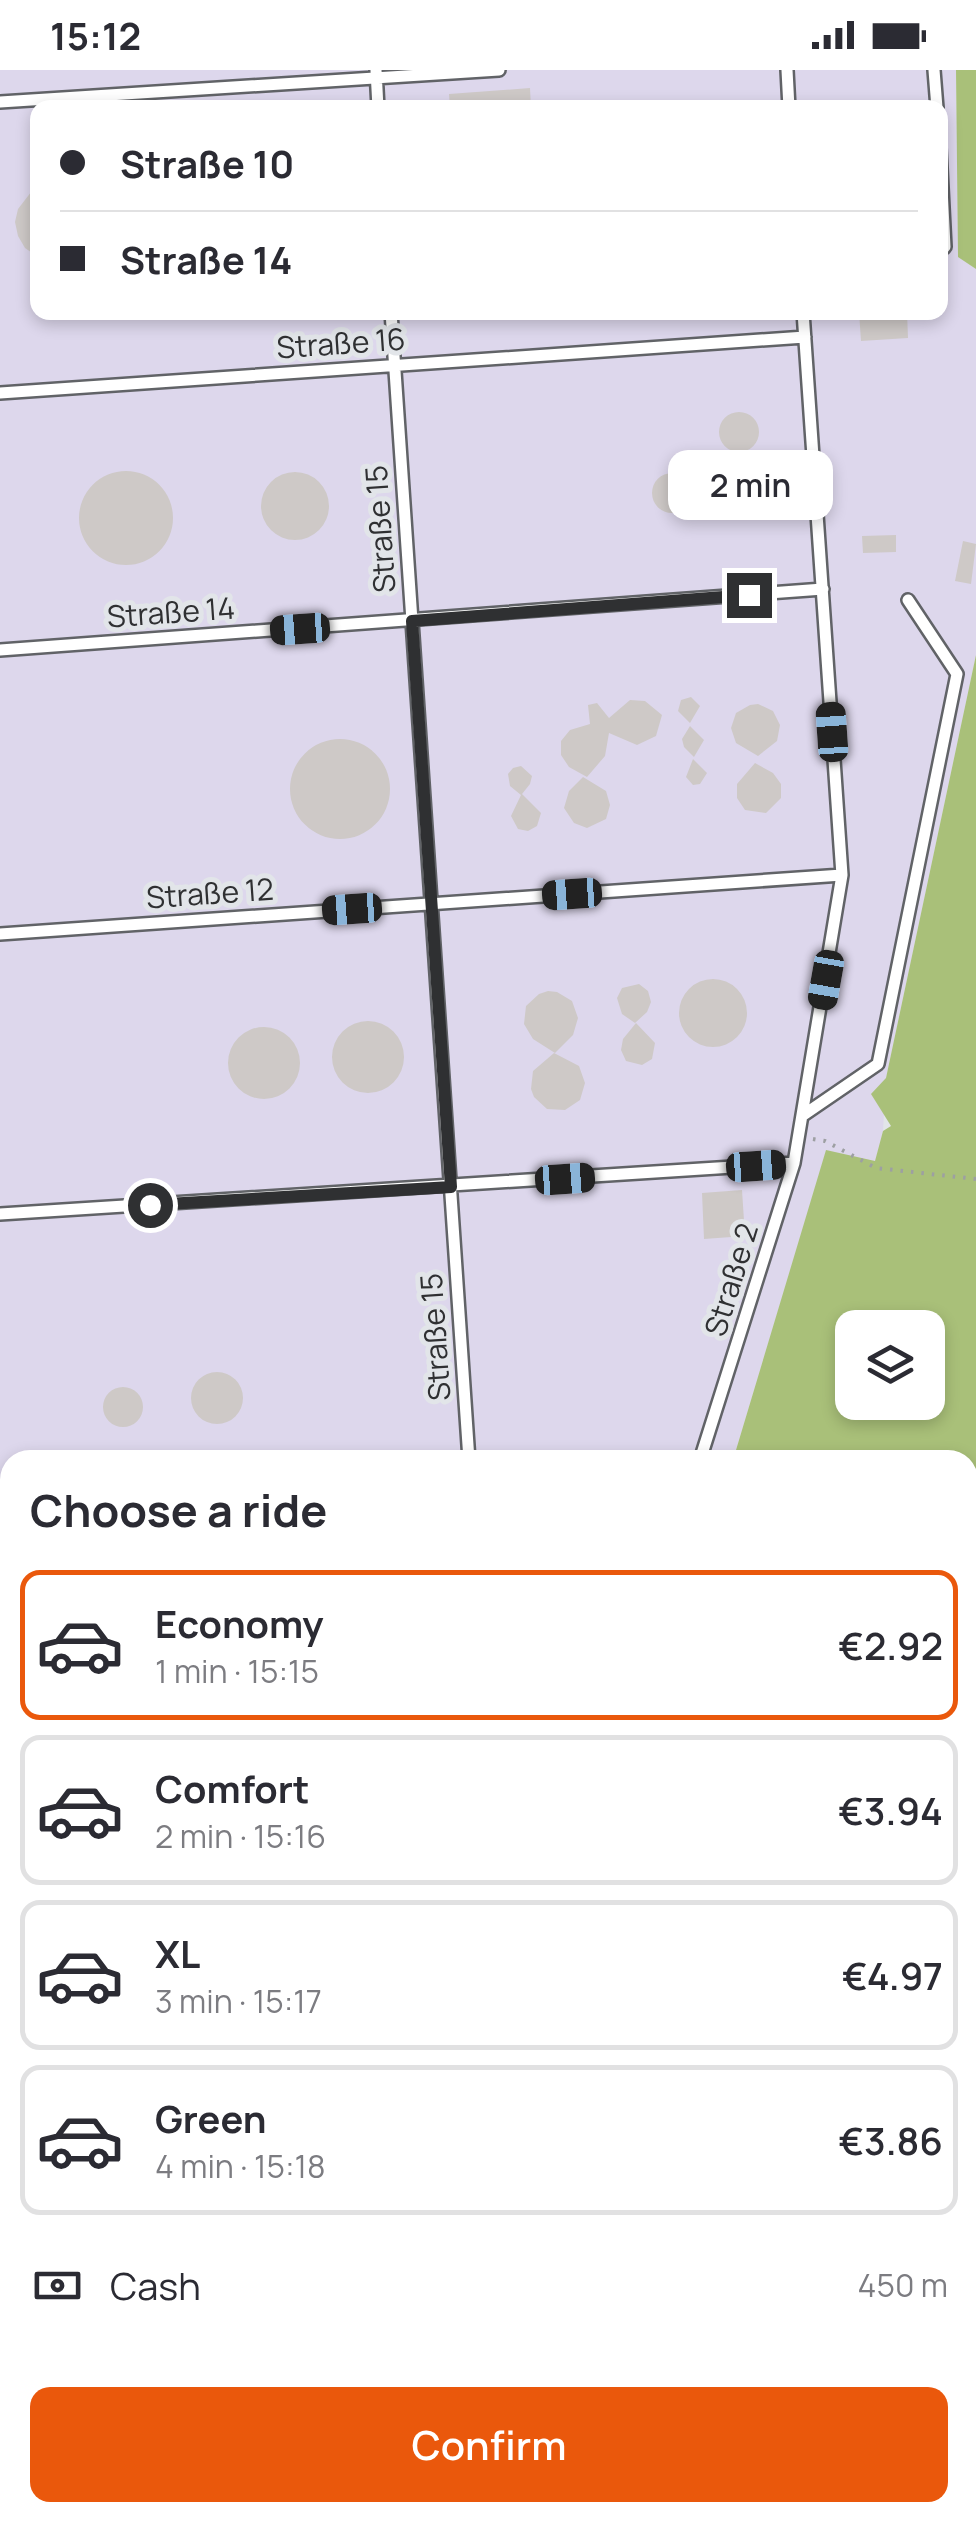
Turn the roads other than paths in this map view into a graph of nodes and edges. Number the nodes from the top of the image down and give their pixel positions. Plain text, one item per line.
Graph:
1 (500, 70) edge
2 (786, 70) edge
3 (934, 70) edge
4 (376, 74) edge
5 (378, 100) edge
6 (788, 100) edge
7 (936, 100) edge
8 (0, 102) edge
9 (391, 320) edge
10 (804, 320) edge
11 (805, 337) junction
12 (394, 366) junction
13 (0, 394) edge
14 (824, 589) junction
15 (908, 600) dead end
16 (412, 621) junction
17 (0, 650) edge
18 (842, 876) junction
19 (430, 904) junction
20 (0, 934) edge
21 (802, 1116) junction
22 (794, 1163) junction
23 (451, 1187) junction
24 (0, 1214) edge
25 (468, 1450) edge
26 (703, 1450) edge

1 - 4 lane
2 - 6 lane
3 - 7 lane
4 - 5 lane
4 - 8 lane
9 - 12 lane, Straße 15
10 - 11 lane, Straße 2
11 - 12 lane, Straße 16
11 - 14 lane, Straße 2
12 - 13 lane, Straße 16
12 - 16 lane, Straße 15
14 - 16 lane, Straße 14
14 - 18 lane, Straße 2
15 - 21 lane
16 - 17 lane, Straße 14
16 - 19 lane, Straße 15
18 - 19 lane, Straße 12
18 - 21 lane, Straße 2
19 - 20 lane, Straße 12
19 - 23 lane, Straße 15
21 - 22 lane, Straße 2
22 - 23 lane
22 - 26 lane, Straße 2
23 - 24 lane
23 - 25 lane, Straße 15

